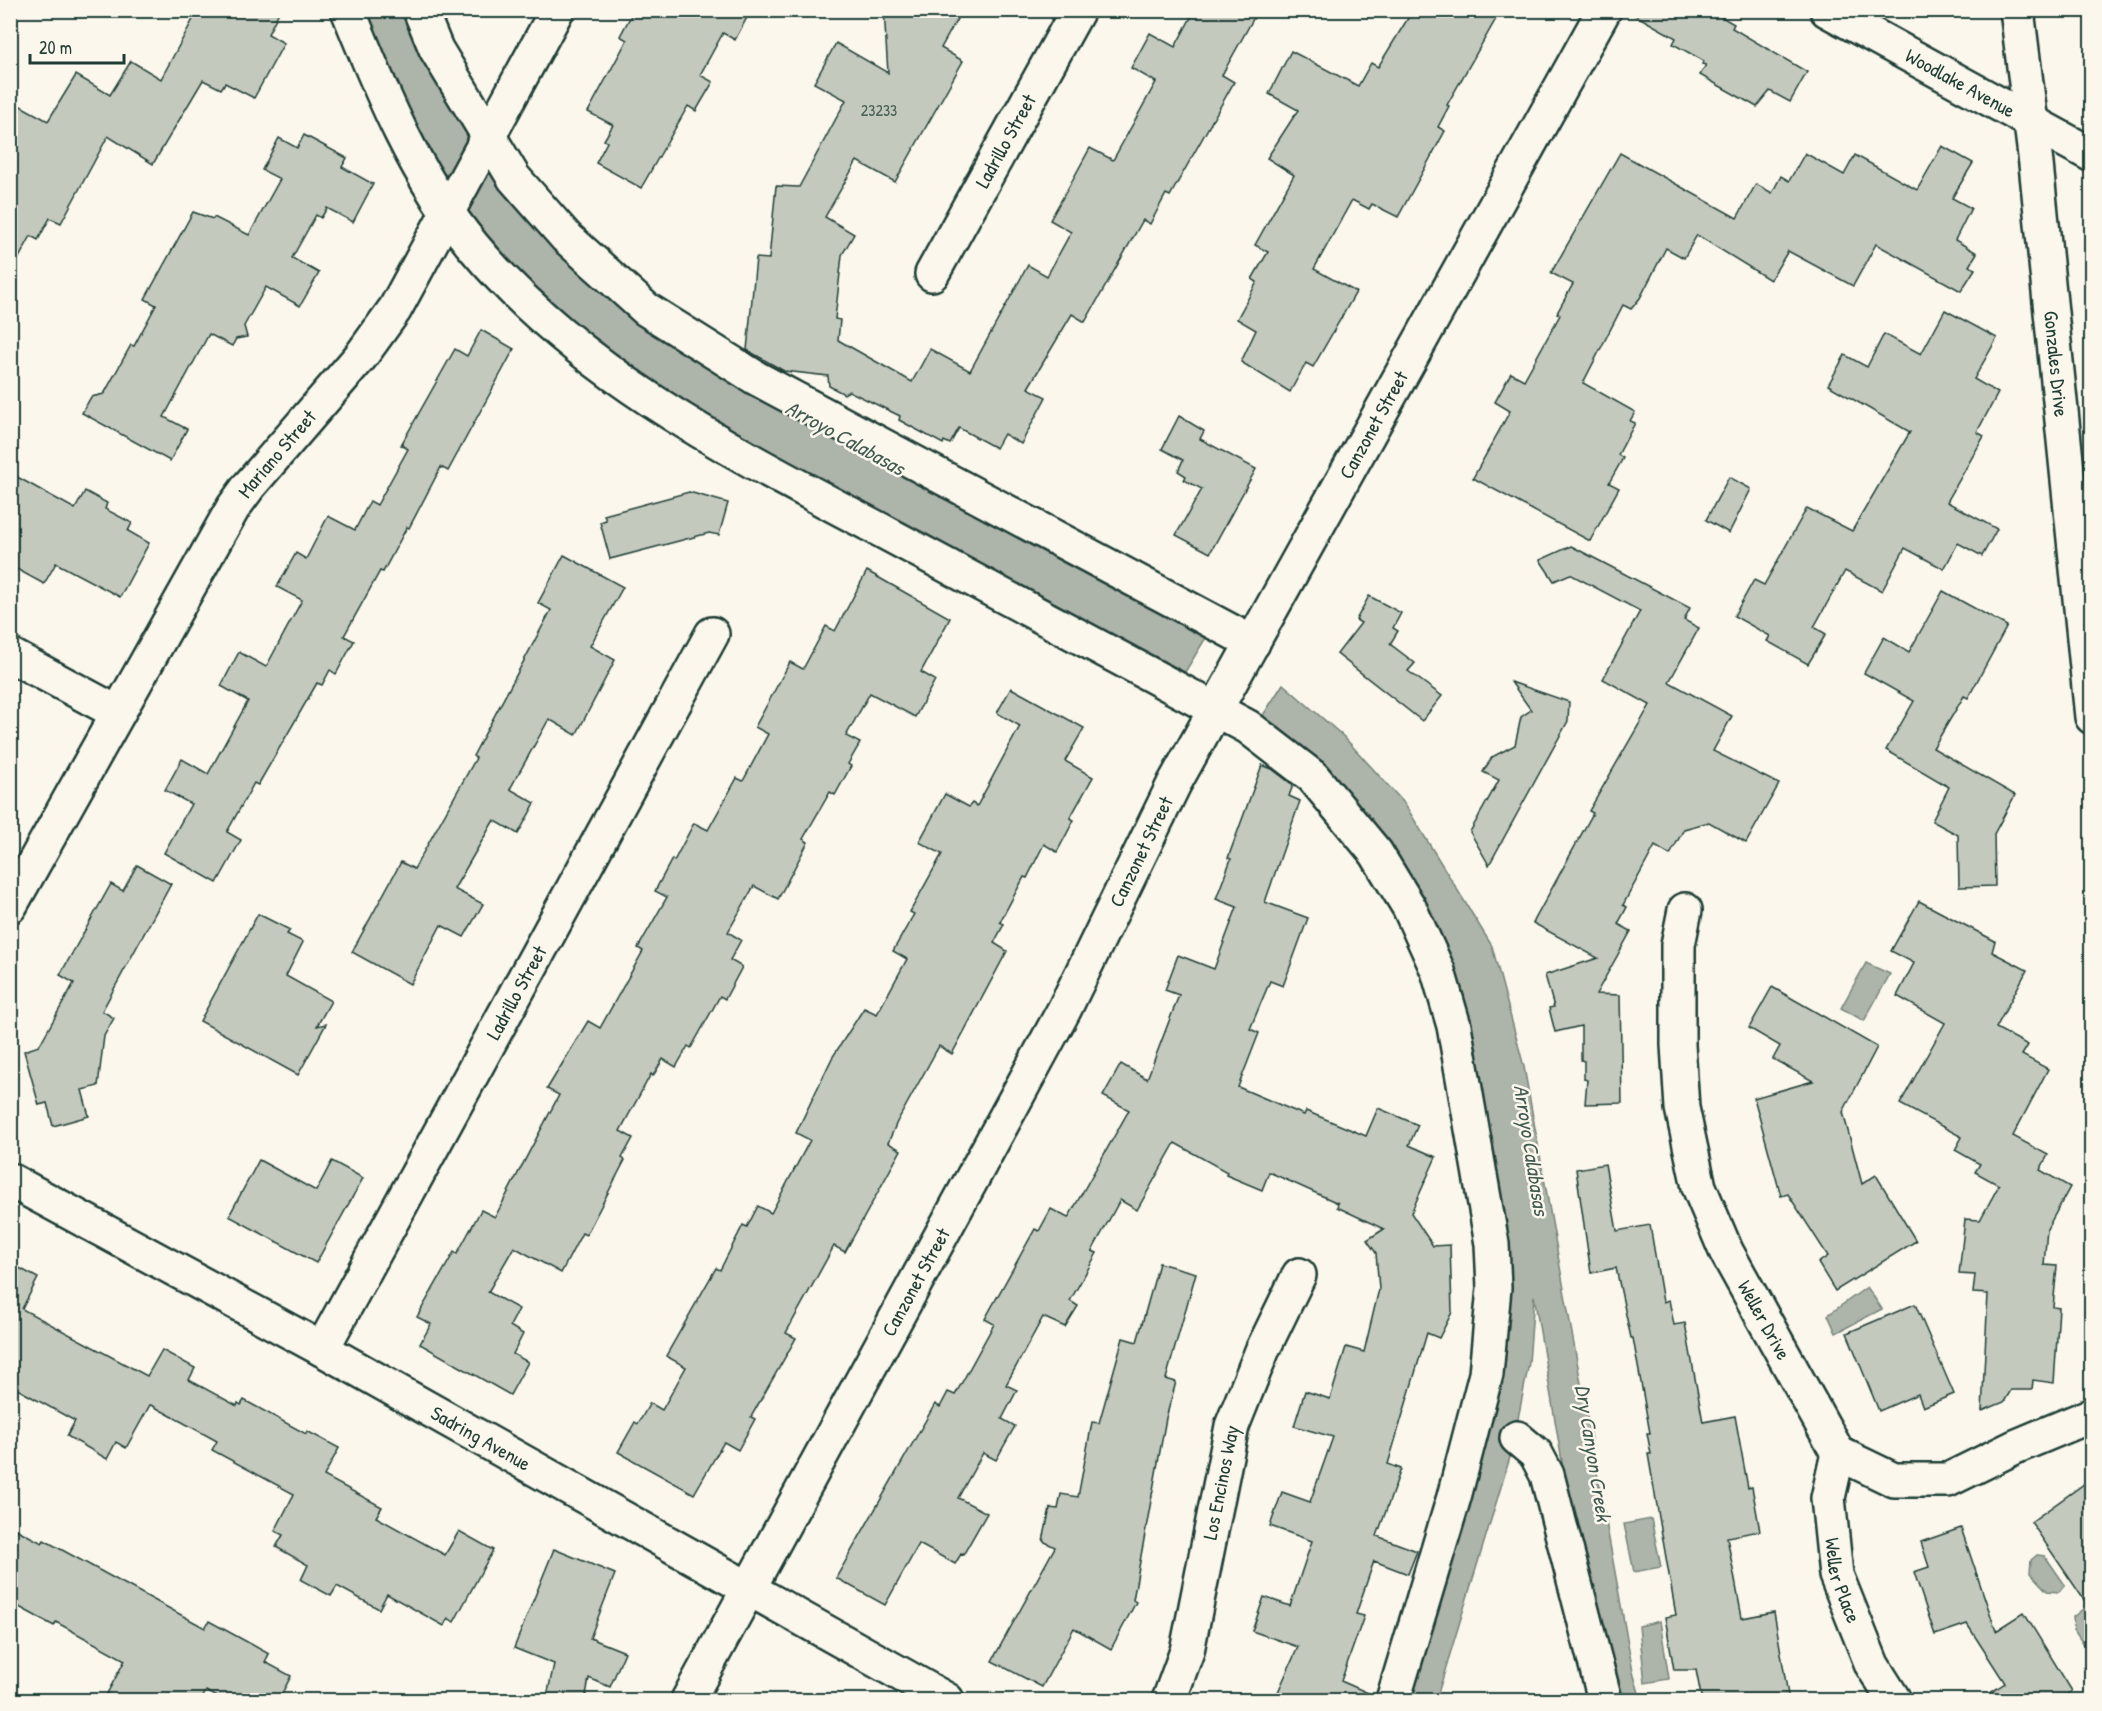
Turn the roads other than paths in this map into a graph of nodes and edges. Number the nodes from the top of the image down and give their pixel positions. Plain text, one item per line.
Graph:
1 (348, 10) edge
2 (420, 10) edge
3 (557, 10) edge
4 (1078, 10) edge
5 (1605, 10) edge
6 (1827, 10) edge
7 (2017, 10) edge
8 (2030, 121) junction
9 (489, 134) junction
10 (2091, 155) edge
11 (447, 210) junction
12 (932, 274) dead end
13 (712, 634) dead end
14 (1253, 643) junction
15 (10, 655) edge
16 (1215, 710) junction
17 (118, 713) junction
18 (2091, 717) edge
19 (10, 906) edge
20 (1685, 910) dead end
21 (10, 1180) edge
22 (1299, 1275) dead end
23 (322, 1349) junction
24 (2091, 1415) edge
25 (1517, 1438) dead end
26 (1838, 1453) junction
27 (749, 1587) junction
28 (688, 1701) edge
29 (947, 1701) edge
30 (1169, 1701) edge
31 (1393, 1701) edge
32 (1605, 1701) edge
33 (1894, 1701) edge

1 - 11 street
2 - 9 street
3 - 9 street, Mariano Street
4 - 12 street, Ladrillo Street
5 - 14 street, Canzonet Street
6 - 8 street, Woodlake Avenue
7 - 8 street, Gonzales Drive
8 - 10 street, Woodlake Avenue
8 - 18 street, Gonzales Drive
9 - 11 street, Mariano Street
9 - 14 street
11 - 16 street
11 - 17 street, Mariano Street
13 - 23 street, Ladrillo Street
14 - 16 street, Canzonet Street
15 - 17 street
16 - 27 street, Canzonet Street
16 - 31 street
17 - 19 street, Mariano Street
20 - 26 street, Weller Drive
21 - 23 street, Sadring Avenue
22 - 30 street, Los Encinos Way
23 - 27 street, Sadring Avenue
24 - 26 street
25 - 32 street
26 - 33 street, Weller Place
27 - 28 street, Canzonet Street
27 - 29 street, Sadring Avenue

